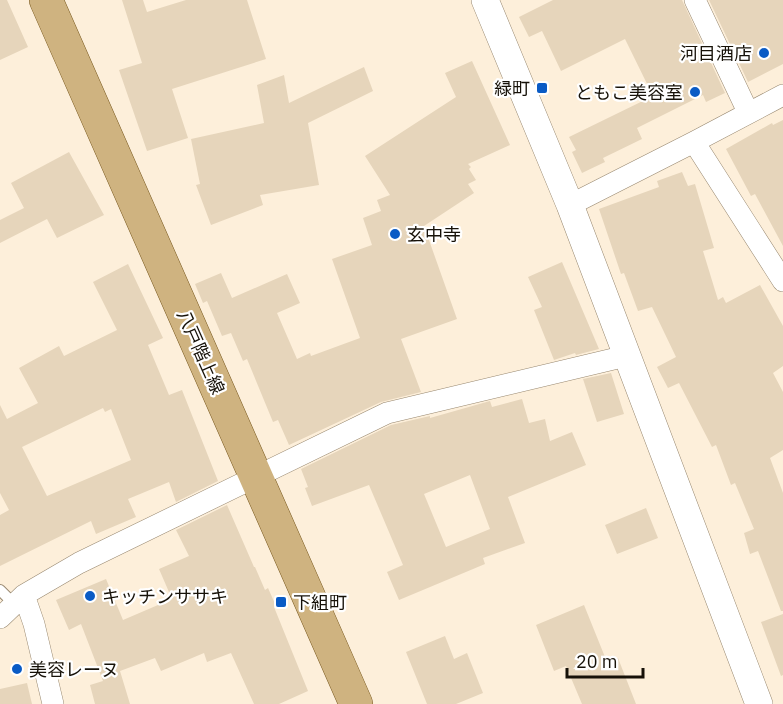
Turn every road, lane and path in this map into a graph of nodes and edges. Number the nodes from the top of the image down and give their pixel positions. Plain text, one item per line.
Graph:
1 (46, 0) edge
2 (485, 0) edge
3 (695, 0) edge
4 (783, 95) edge
5 (748, 112) junction
6 (694, 142) junction
7 (570, 205) junction
8 (783, 281) edge
9 (626, 356) junction
10 (256, 477) junction
11 (9, 602) edge
12 (53, 704) edge
13 (357, 704) edge
14 (759, 704) edge

1 - 10 main road, 八戸階上線
2 - 7 street
3 - 5 street
4 - 5 street
5 - 6 street
6 - 7 street
6 - 8 street
7 - 9 street
9 - 10 street
9 - 14 street
10 - 11 street
10 - 13 main road, 八戸階上線
11 - 12 street

